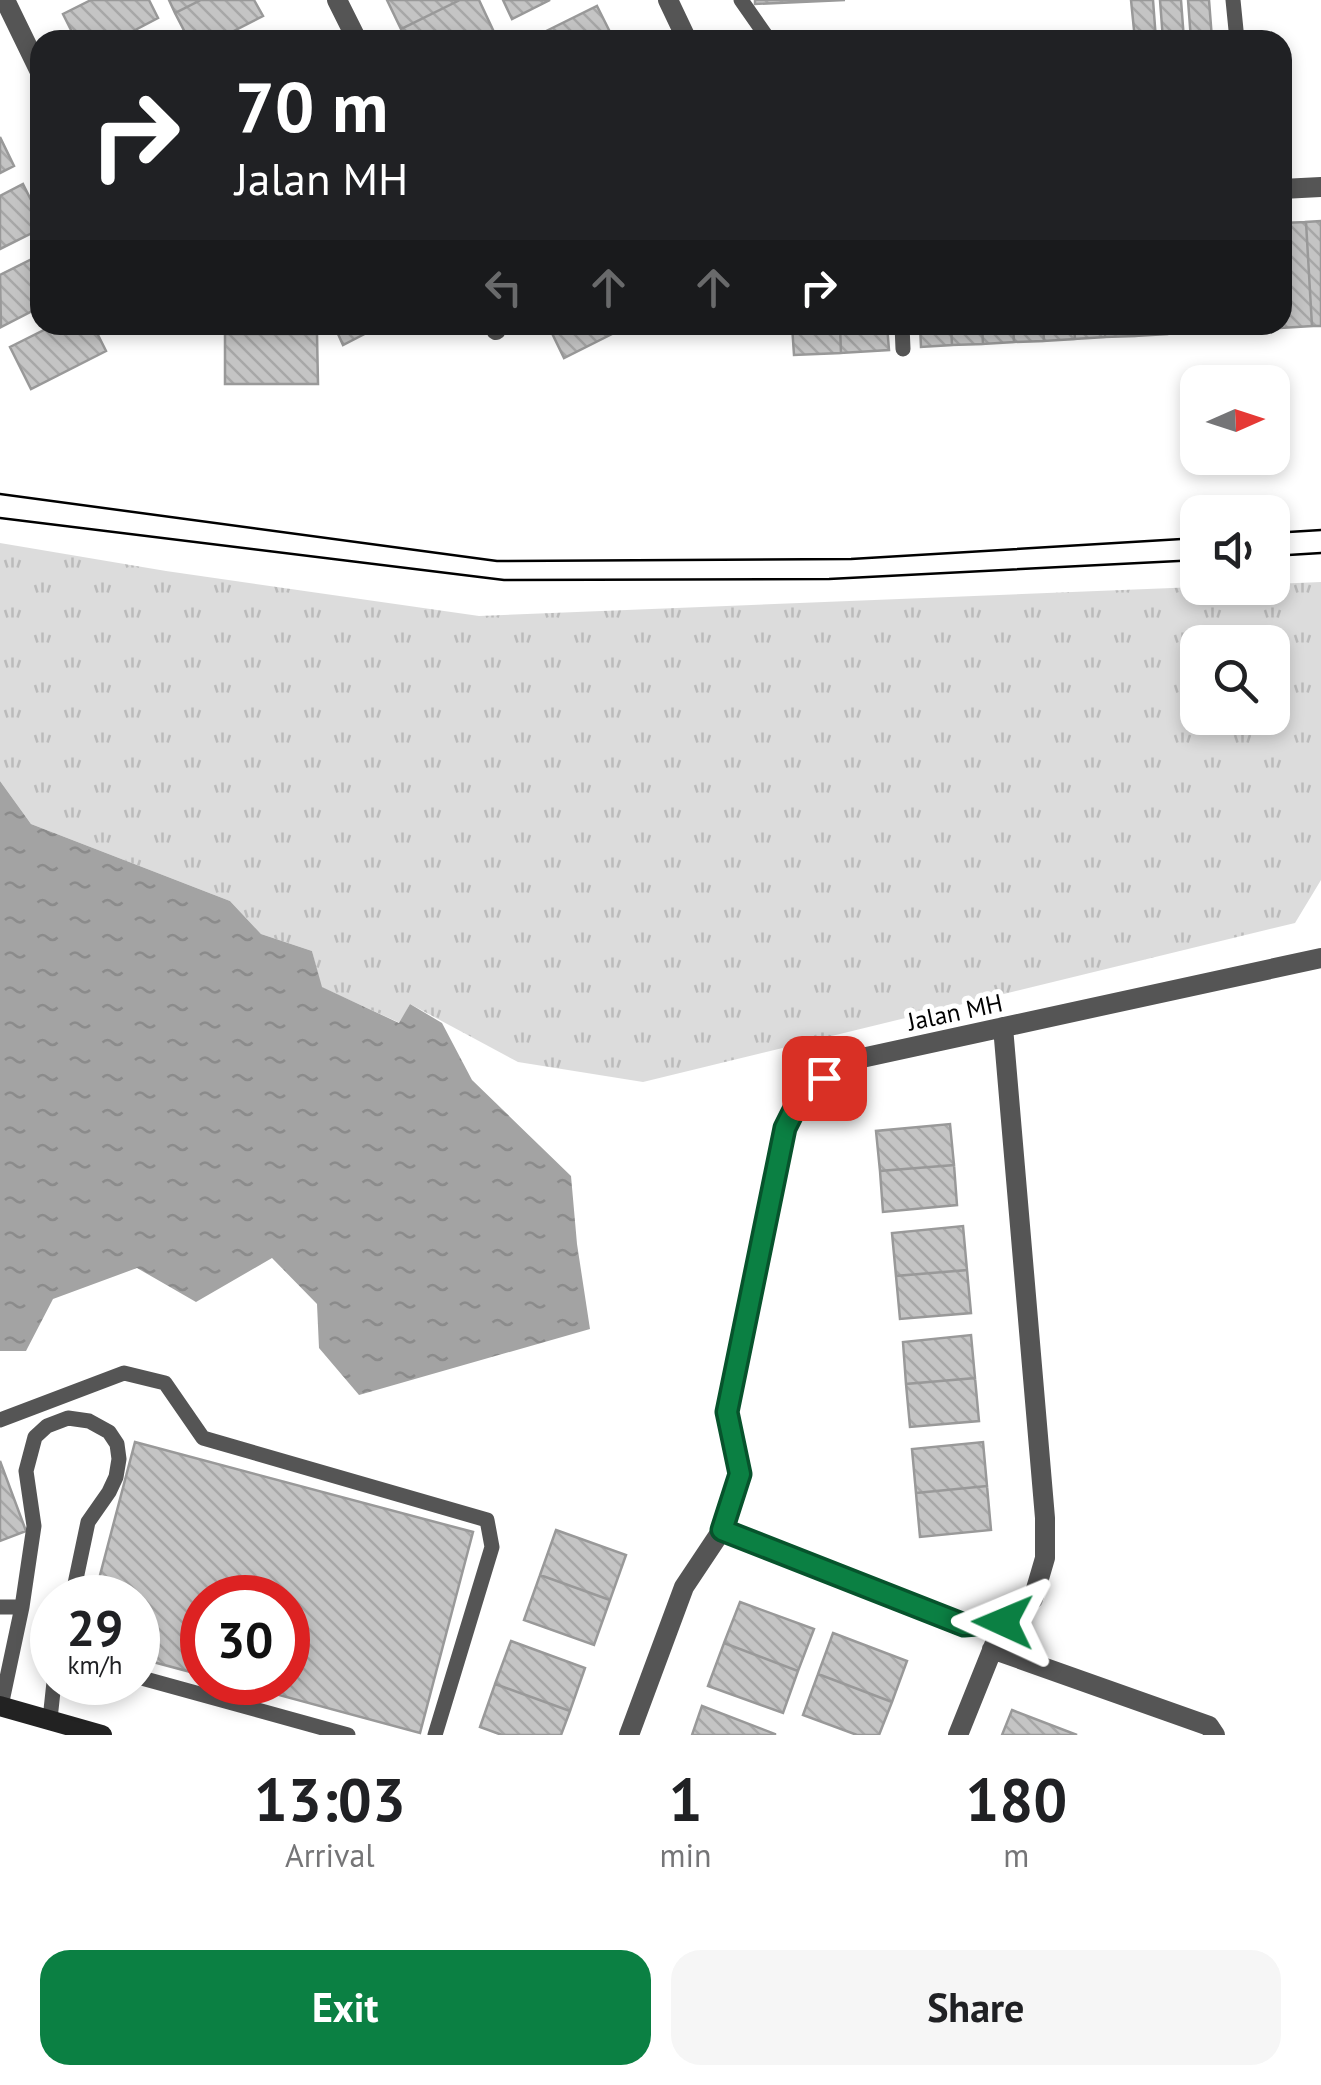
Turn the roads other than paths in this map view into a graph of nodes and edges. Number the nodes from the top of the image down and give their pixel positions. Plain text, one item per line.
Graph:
1 (5, 0) edge
2 (338, 0) edge
3 (668, 0) edge
4 (741, 0) edge
5 (1232, 0) edge
6 (352, 30) edge
7 (682, 30) edge
8 (762, 30) edge
9 (1236, 30) edge
10 (30, 51) edge
11 (1321, 186) edge
12 (1292, 188) edge
13 (903, 335) edge
14 (904, 349) dead end
15 (1321, 958) edge
16 (1002, 1027) junction
17 (0, 1420) edge
18 (722, 1530) junction
19 (77, 1575) edge
20 (0, 1607) edge
21 (22, 1607) junction
22 (1003, 1622) junction
23 (992, 1649) junction
24 (160, 1682) edge
25 (52, 1705) edge
26 (1, 1706) edge
27 (50, 1719) junction
28 (102, 1735) edge
29 (348, 1735) edge
30 (435, 1735) edge
31 (629, 1735) edge
32 (958, 1735) edge
33 (1215, 1735) edge

1 - 10 street
2 - 6 street
3 - 7 street
4 - 8 lane
5 - 9 lane
11 - 12 street
13 - 14 lane
15 - 16 street, Jalan MH
16 - 18 street, Jalan MH
16 - 22 street
17 - 30 lane
18 - 22 street
18 - 31 street, Jalan MH
19 - 21 lane
20 - 21 lane
21 - 26 lane
22 - 23 street
23 - 32 street
23 - 33 street
24 - 29 lane
25 - 27 lane
26 - 27 street
27 - 28 street

